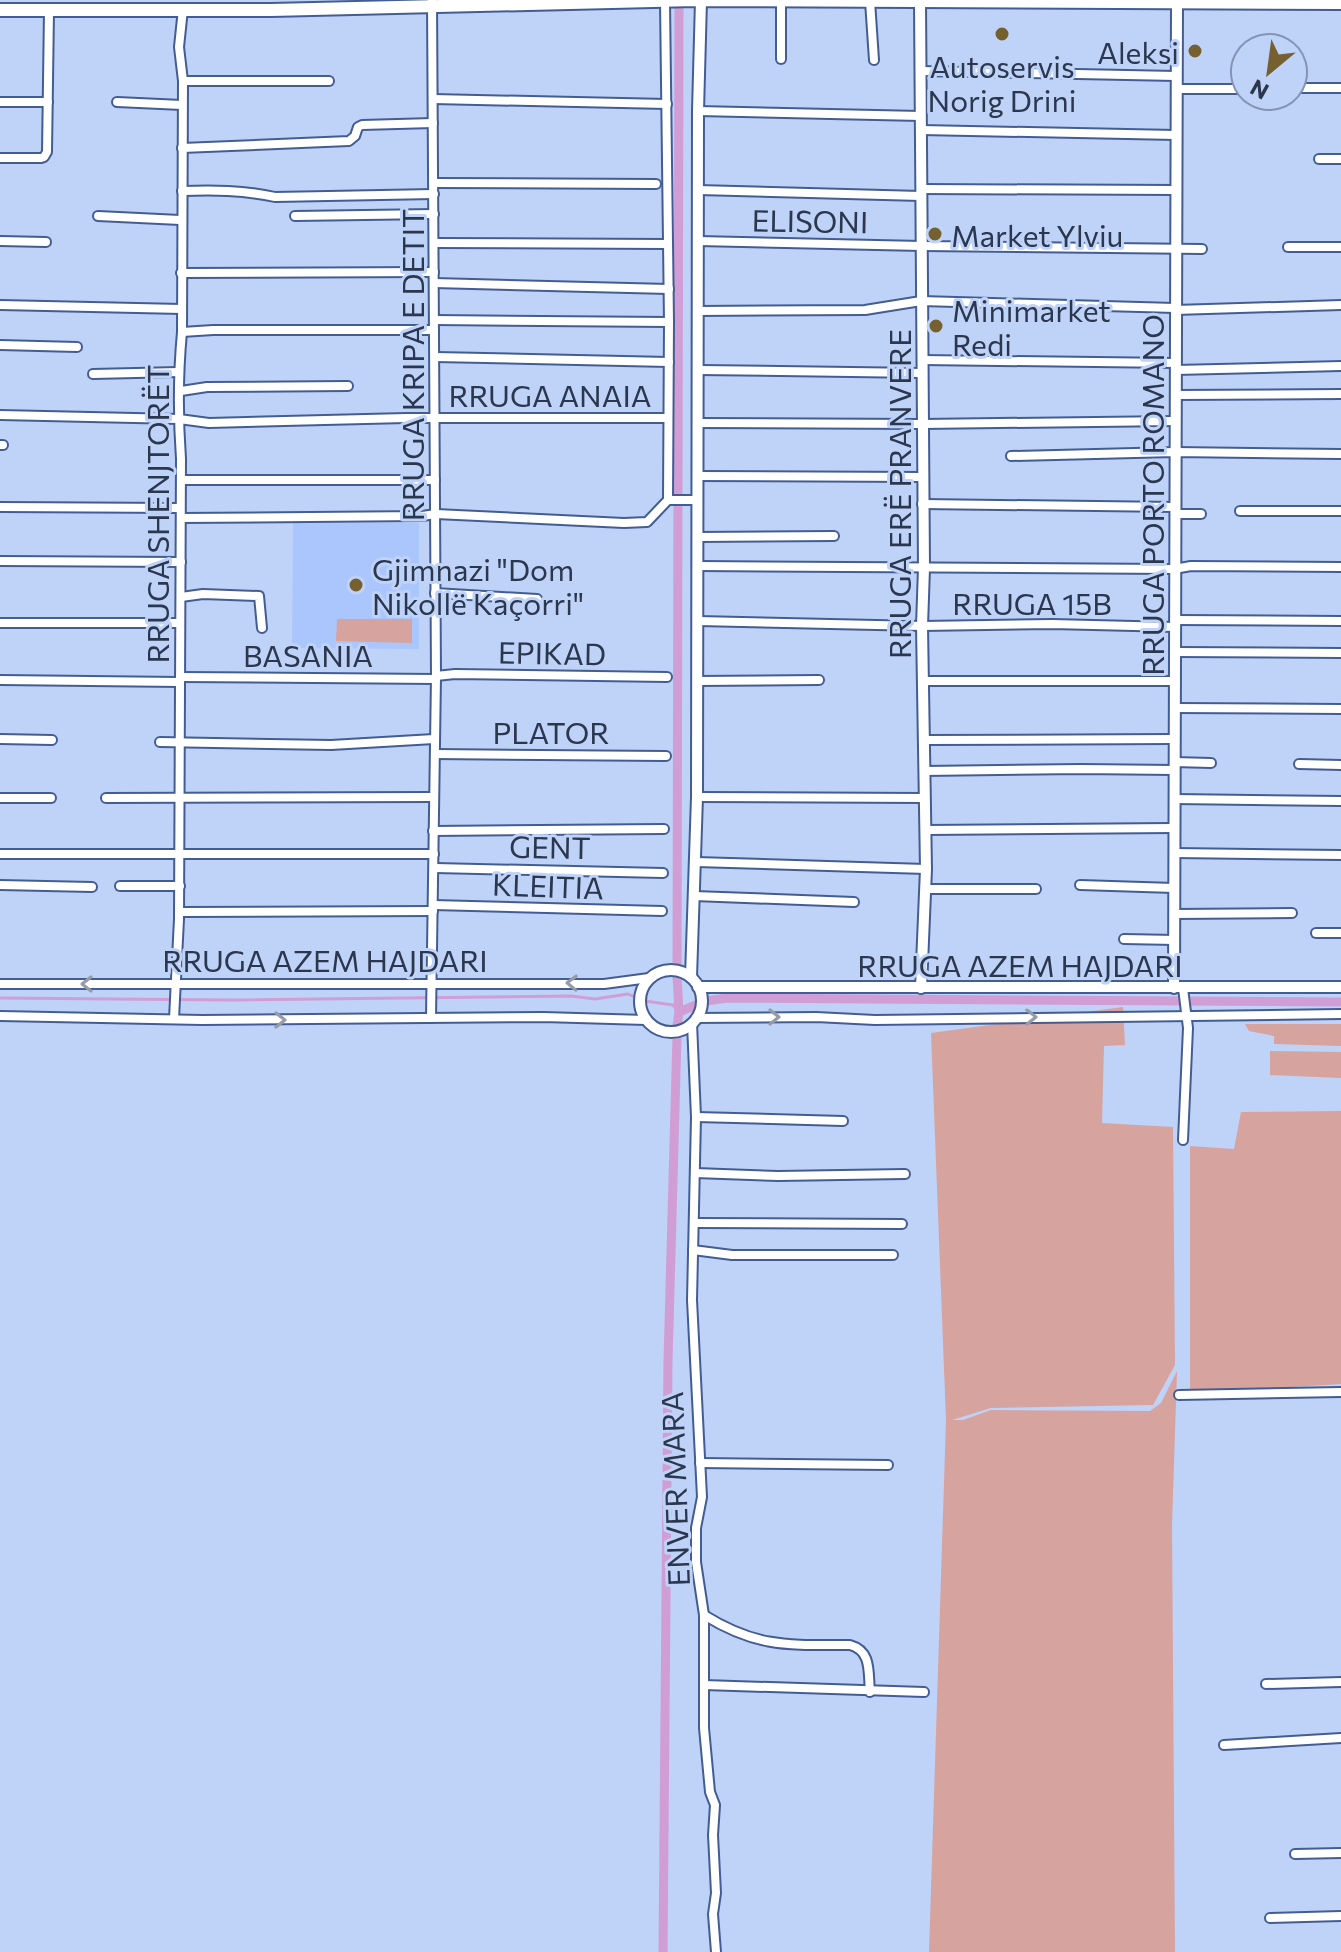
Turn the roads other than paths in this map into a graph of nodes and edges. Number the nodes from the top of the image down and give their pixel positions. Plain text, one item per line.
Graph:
1 (695, 0) edge
2 (701, 0) edge
3 (781, 0) edge
4 (667, 1) edge
5 (870, 1) edge
6 (920, 1) edge
7 (432, 3) edge
8 (1177, 3) junction
9 (1341, 3) edge
10 (183, 9) junction
11 (0, 10) edge
12 (49, 11) junction
13 (781, 59) dead end
14 (874, 60) dead end
15 (921, 71) junction
16 (1176, 76) junction
17 (183, 81) junction
18 (329, 81) dead end
19 (1309, 88) edge
20 (1341, 88) edge
21 (1176, 89) junction
22 (1229, 89) edge
23 (433, 99) junction
24 (0, 102) edge
25 (48, 102) junction
26 (117, 102) dead end
27 (667, 104) junction
28 (182, 105) junction
29 (698, 111) junction
30 (921, 116) junction
31 (433, 123) junction
32 (921, 130) junction
33 (1176, 135) junction
34 (182, 148) junction
35 (0, 158) edge
36 (1319, 159) dead end
37 (1341, 159) edge
38 (434, 183) junction
39 (656, 184) dead end
40 (698, 190) junction
41 (1176, 190) junction
42 (182, 191) junction
43 (921, 192) junction
44 (434, 194) junction
45 (434, 214) junction
46 (98, 216) dead end
47 (295, 216) dead end
48 (182, 222) junction
49 (0, 241) edge
50 (698, 241) junction
51 (46, 242) dead end
52 (434, 243) junction
53 (668, 244) junction
54 (922, 246) junction
55 (1288, 247) dead end
56 (1341, 247) edge
57 (1176, 248) junction
58 (1202, 249) dead end
59 (434, 272) junction
60 (181, 273) junction
61 (434, 283) junction
62 (669, 289) junction
63 (921, 301) junction
64 (0, 305) edge
65 (1341, 305) edge
66 (182, 309) junction
67 (1175, 309) junction
68 (697, 311) junction
69 (669, 322) junction
70 (434, 325) junction
71 (182, 332) junction
72 (0, 345) edge
73 (77, 347) dead end
74 (435, 357) junction
75 (922, 360) junction
76 (669, 362) junction
77 (1175, 366) junction
78 (1341, 366) edge
79 (699, 370) junction
80 (179, 372) junction
81 (922, 373) junction
82 (93, 374) dead end
83 (348, 386) dead end
84 (181, 391) junction
85 (1341, 394) edge
86 (1175, 395) junction
87 (0, 415) edge
88 (435, 418) junction
89 (668, 418) junction
90 (179, 419) junction
91 (1175, 421) junction
92 (697, 423) junction
93 (922, 424) junction
94 (1175, 452) junction
95 (1341, 454) edge
96 (1011, 456) dead end
97 (697, 476) junction
98 (922, 477) junction
99 (181, 480) junction
100 (435, 480) junction
101 (670, 500) junction
102 (697, 500) junction
103 (922, 504) junction
104 (0, 507) edge
105 (180, 508) junction
106 (1175, 511) junction
107 (1240, 511) dead end
108 (1341, 511) edge
109 (436, 514) junction
110 (1201, 514) dead end
111 (181, 518) junction
112 (834, 536) dead end
113 (698, 537) junction
114 (0, 561) edge
115 (181, 562) junction
116 (698, 566) junction
117 (1341, 567) edge
118 (924, 568) junction
119 (1174, 569) junction
120 (435, 593) junction
121 (181, 597) junction
122 (537, 599) dead end
123 (698, 621) junction
124 (1341, 621) edge
125 (0, 623) edge
126 (180, 623) junction
127 (1175, 624) junction
128 (922, 626) junction
129 (262, 628) dead end
130 (1175, 652) junction
131 (1341, 653) edge
132 (667, 677) dead end
133 (436, 678) junction
134 (0, 680) edge
135 (180, 680) junction
136 (819, 680) dead end
137 (697, 681) junction
138 (922, 681) junction
139 (1174, 681) junction
140 (1174, 708) junction
141 (1341, 709) edge
142 (0, 739) edge
143 (434, 739) junction
144 (1174, 739) junction
145 (52, 740) dead end
146 (925, 740) junction
147 (160, 742) dead end
148 (180, 742) junction
149 (435, 754) junction
150 (666, 756) dead end
151 (1211, 763) dead end
152 (1299, 764) dead end
153 (1341, 765) edge
154 (1174, 766) junction
155 (924, 771) junction
156 (433, 797) junction
157 (697, 797) junction
158 (0, 798) edge
159 (51, 798) dead end
160 (106, 798) dead end
161 (925, 798) junction
162 (1174, 799) junction
163 (180, 800) junction
164 (1341, 801) edge
165 (1173, 828) junction
166 (664, 829) dead end
167 (926, 830) junction
168 (433, 831) junction
169 (1174, 853) junction
170 (0, 854) edge
171 (434, 854) junction
172 (1341, 855) edge
173 (180, 856) junction
174 (696, 862) junction
175 (435, 868) junction
176 (926, 869) junction
177 (663, 873) dead end
178 (0, 885) edge
179 (1080, 885) dead end
180 (120, 886) dead end
181 (180, 886) junction
182 (92, 887) dead end
183 (1174, 888) junction
184 (925, 889) junction
185 (1036, 889) dead end
186 (694, 896) junction
187 (854, 902) dead end
188 (433, 908) junction
189 (662, 911) dead end
190 (180, 912) junction
191 (1292, 913) dead end
192 (1174, 914) junction
193 (1316, 933) dead end
194 (1341, 933) edge
195 (1124, 939) dead end
196 (1175, 940) junction
197 (691, 977) junction
198 (649, 978) junction
199 (431, 983) junction
200 (0, 984) edge
201 (698, 987) junction
202 (1341, 987) edge
203 (921, 988) junction
204 (177, 990) junction
205 (1180, 990) junction
206 (1186, 1013) junction
207 (1341, 1014) edge
208 (0, 1016) edge
209 (431, 1018) junction
210 (174, 1019) junction
211 (646, 1020) junction
212 (694, 1021) junction
213 (696, 1117) junction
214 (843, 1121) dead end
215 (1183, 1140) dead end
216 (695, 1173) junction
217 (905, 1174) dead end
218 (694, 1223) junction
219 (902, 1224) dead end
220 (693, 1250) junction
221 (893, 1255) dead end
222 (1341, 1392) edge
223 (1179, 1395) dead end
224 (700, 1463) junction
225 (888, 1465) dead end
226 (704, 1615) junction
227 (1341, 1682) edge
228 (1266, 1684) dead end
229 (704, 1685) junction
230 (870, 1692) junction
231 (924, 1692) dead end
232 (1341, 1738) edge
233 (1224, 1745) dead end
234 (1341, 1853) edge
235 (1295, 1854) dead end
236 (1341, 1916) edge
237 (1270, 1918) dead end
238 (716, 1952) edge

1 - 2 main road
1 - 4 main road
2 - 3 main road
2 - 29 street
3 - 5 main road
3 - 13 street
4 - 7 main road
4 - 27 street
5 - 6 main road
5 - 14 street
6 - 8 main road
6 - 15 street, RRUGA ERË PRANVERE
7 - 10 main road
7 - 23 street, RRUGA KRIPA E DETIT
8 - 9 main road
8 - 16 street, RRUGA PORTO ROMANO
10 - 12 main road
10 - 17 street, RRUGA SHENJTORËT
11 - 12 main road
12 - 25 street
15 - 16 street
15 - 30 street, RRUGA ERË PRANVERE
16 - 21 street, RRUGA PORTO ROMANO
17 - 18 street
17 - 28 street, RRUGA SHENJTORËT
19 - 20 street
21 - 22 street
21 - 33 street, RRUGA PORTO ROMANO
23 - 27 street
23 - 31 street, RRUGA KRIPA E DETIT
24 - 25 street
25 - 35 street
26 - 28 street
27 - 53 street
28 - 34 street, RRUGA SHENJTORËT
29 - 30 street
29 - 40 street
30 - 32 street, RRUGA ERË PRANVERE
31 - 34 street
31 - 38 street, RRUGA KRIPA E DETIT
32 - 33 street
32 - 43 street, RRUGA ERË PRANVERE
33 - 41 street, RRUGA PORTO ROMANO
34 - 42 street, RRUGA SHENJTORËT
36 - 37 street
38 - 39 street
38 - 44 street, RRUGA KRIPA E DETIT
40 - 43 street
40 - 50 street
41 - 43 street
41 - 57 street, RRUGA PORTO ROMANO
42 - 44 street
42 - 48 street, RRUGA SHENJTORËT
43 - 54 street, RRUGA ERË PRANVERE
44 - 45 street, RRUGA KRIPA E DETIT
45 - 47 street
45 - 52 street, RRUGA KRIPA E DETIT
46 - 48 street
48 - 60 street, RRUGA SHENJTORËT
49 - 51 street
50 - 54 street, ELISONI
50 - 68 street
52 - 53 street
52 - 59 street, RRUGA KRIPA E DETIT
53 - 62 street
54 - 57 street, ELISONI
54 - 63 street, RRUGA ERË PRANVERE
55 - 56 street
57 - 58 street, ELISONI
57 - 67 street, RRUGA PORTO ROMANO
59 - 60 street
59 - 61 street, RRUGA KRIPA E DETIT
60 - 66 street, RRUGA SHENJTORËT
61 - 62 street
61 - 70 street, RRUGA KRIPA E DETIT
62 - 69 street
63 - 67 street
63 - 68 street
63 - 75 street, RRUGA ERË PRANVERE
64 - 66 street
65 - 67 street
66 - 71 street, RRUGA SHENJTORËT
67 - 77 street, RRUGA PORTO ROMANO
68 - 79 street
69 - 70 street
69 - 76 street
70 - 71 street
70 - 74 street, RRUGA KRIPA E DETIT
71 - 80 street, RRUGA SHENJTORËT
72 - 73 street
74 - 76 street
74 - 88 street, RRUGA KRIPA E DETIT
75 - 77 street
75 - 81 street, RRUGA ERË PRANVERE
76 - 89 street
77 - 78 street
77 - 86 street, RRUGA PORTO ROMANO
79 - 81 street
79 - 92 street
80 - 82 street
80 - 84 street, RRUGA SHENJTORËT
81 - 93 street, RRUGA ERË PRANVERE
83 - 84 street
84 - 90 street, RRUGA SHENJTORËT
85 - 86 street
86 - 91 street, RRUGA PORTO ROMANO
87 - 90 street, RRUGA ANAIA
88 - 89 street, RRUGA ANAIA
88 - 90 street, RRUGA ANAIA
88 - 100 street, RRUGA KRIPA E DETIT
89 - 101 street
90 - 99 street, RRUGA SHENJTORËT
91 - 93 street
91 - 94 street, RRUGA PORTO ROMANO
92 - 93 street
92 - 97 street
93 - 98 street, RRUGA ERË PRANVERE
94 - 95 street
94 - 96 street
94 - 106 street, RRUGA PORTO ROMANO
97 - 98 street
97 - 102 street
98 - 103 street, RRUGA ERË PRANVERE
99 - 100 street
99 - 105 street, RRUGA SHENJTORËT
100 - 109 street, RRUGA KRIPA E DETIT
101 - 102 street
101 - 109 street
102 - 113 street
103 - 106 street
103 - 118 street, RRUGA ERË PRANVERE
104 - 105 street
105 - 111 street, RRUGA SHENJTORËT
106 - 110 street
106 - 119 street, RRUGA PORTO ROMANO
107 - 108 street
109 - 111 street
109 - 120 street, RRUGA KRIPA E DETIT
111 - 115 street, RRUGA SHENJTORËT
112 - 113 street
113 - 116 street
114 - 115 street
115 - 121 street, RRUGA SHENJTORËT
116 - 118 street
116 - 123 street
117 - 119 street
118 - 119 street
118 - 128 street, RRUGA ERË PRANVERE
119 - 127 street, RRUGA PORTO ROMANO
120 - 122 street
120 - 133 street, RRUGA KRIPA E DETIT
121 - 126 street, RRUGA SHENJTORËT
121 - 129 street
123 - 128 street, RRUGA 15B
123 - 137 street
124 - 127 street, RRUGA 15B
125 - 126 street
126 - 135 street, RRUGA SHENJTORËT
127 - 128 street, RRUGA 15B
127 - 130 street, RRUGA PORTO ROMANO
128 - 138 street, RRUGA ERË PRANVERE
130 - 131 street
130 - 139 street, RRUGA PORTO ROMANO
132 - 133 street, EPIKAD
133 - 135 street, BASANIA
133 - 143 street, RRUGA KRIPA E DETIT
134 - 135 street, BASANIA
135 - 148 street, RRUGA SHENJTORËT
136 - 137 street
137 - 157 street
138 - 139 street
138 - 146 street, RRUGA ERË PRANVERE
139 - 140 street, RRUGA PORTO ROMANO
140 - 141 street
140 - 144 street, RRUGA PORTO ROMANO
142 - 145 street
143 - 148 street
143 - 149 street, RRUGA KRIPA E DETIT
144 - 146 street
144 - 154 street, RRUGA PORTO ROMANO
146 - 155 street, RRUGA ERË PRANVERE
147 - 148 street
148 - 163 street, RRUGA SHENJTORËT
149 - 150 street, PLATOR
149 - 156 street, RRUGA KRIPA E DETIT
151 - 154 street
152 - 153 street
154 - 155 street
154 - 162 street, RRUGA PORTO ROMANO
155 - 161 street, RRUGA ERË PRANVERE
156 - 163 street
156 - 168 street, RRUGA KRIPA E DETIT
157 - 161 street
157 - 174 street
158 - 159 street
160 - 163 street
161 - 167 street, RRUGA ERË PRANVERE
162 - 164 street
162 - 165 street, RRUGA PORTO ROMANO
163 - 173 street, RRUGA SHENJTORËT
165 - 167 street
165 - 169 street, RRUGA PORTO ROMANO
166 - 168 street
167 - 176 street, RRUGA ERË PRANVERE
168 - 171 street, RRUGA KRIPA E DETIT
169 - 172 street
169 - 183 street, RRUGA PORTO ROMANO
170 - 173 street
171 - 173 street
171 - 175 street, RRUGA KRIPA E DETIT
173 - 181 street, RRUGA SHENJTORËT
174 - 176 street
174 - 186 street
175 - 177 street, GENT
175 - 188 street, RRUGA KRIPA E DETIT
176 - 184 street, RRUGA ERË PRANVERE
178 - 182 street
179 - 183 street
180 - 181 street
181 - 190 street, RRUGA SHENJTORËT
183 - 192 street, RRUGA PORTO ROMANO
184 - 185 street
184 - 203 street, RRUGA ERË PRANVERE
186 - 187 street
186 - 197 street
188 - 189 street, KLEITIA
188 - 190 street, KLEITIA
188 - 199 street, RRUGA KRIPA E DETIT
190 - 204 street, RRUGA SHENJTORËT
191 - 192 street
192 - 196 street, RRUGA PORTO ROMANO
193 - 194 street
195 - 196 street
196 - 205 street, RRUGA PORTO ROMANO
197 - 198 street, RRUGA AZEM HAJDARI
197 - 201 street
198 -> 199 street, RRUGA AZEM HAJDARI
198 - 211 street
199 - 204 street, RRUGA AZEM HAJDARI
199 - 209 street, RRUGA KRIPA E DETIT
204 -> 200 street, RRUGA AZEM HAJDARI
201 - 203 street, RRUGA AZEM HAJDARI
201 - 212 street
202 - 205 street, RRUGA AZEM HAJDARI
203 - 205 street, RRUGA AZEM HAJDARI
204 - 210 street, RRUGA SHENJTORËT
205 - 206 street
206 - 207 street
212 -> 206 street
206 - 215 street
208 - 210 street, RRUGA AZEM HAJDARI
210 -> 209 street, RRUGA AZEM HAJDARI
209 - 211 street, RRUGA AZEM HAJDARI
211 - 212 street, RRUGA AZEM HAJDARI
212 - 213 street, ENVER MARA
213 - 214 street
213 - 216 street, ENVER MARA
216 - 217 street
216 - 218 street, ENVER MARA
218 - 219 street
218 - 220 street, ENVER MARA
220 - 221 street
220 - 224 street, ENVER MARA
222 - 223 street
224 - 225 street
224 - 226 street, ENVER MARA
226 - 229 street, ENVER MARA
226 - 230 street
227 - 228 street
229 - 230 street
229 - 238 street, ENVER MARA
230 - 231 street
232 - 233 street
234 - 235 street
236 - 237 street

